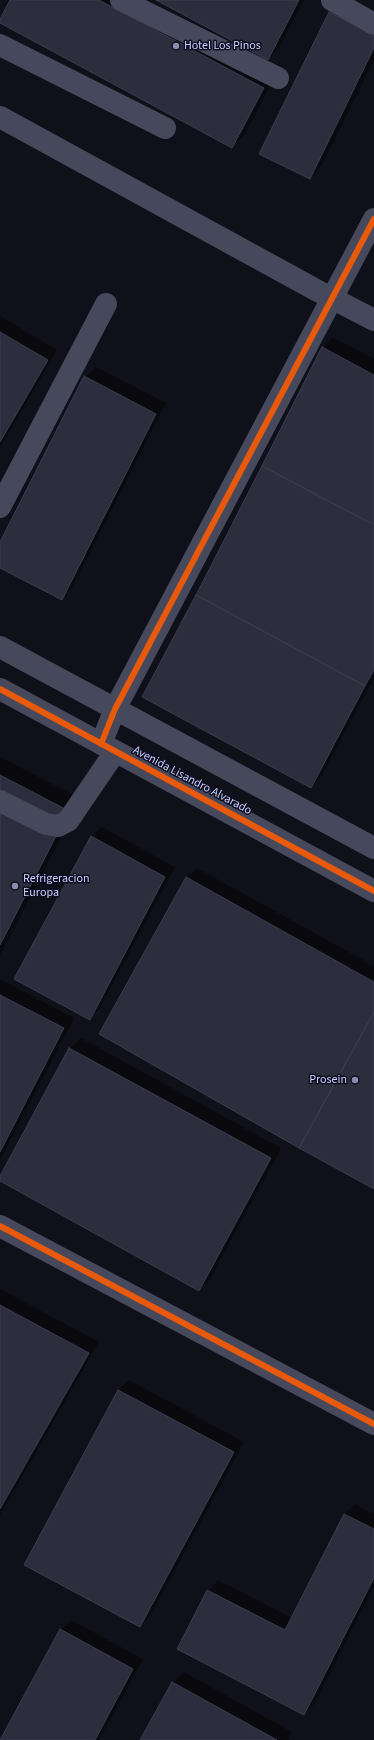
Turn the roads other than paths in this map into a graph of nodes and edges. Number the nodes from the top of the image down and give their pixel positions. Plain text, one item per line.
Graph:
1 (122, 0) edge
2 (332, 0) edge
3 (374, 24) edge
4 (0, 45) edge
5 (278, 78) dead end
6 (0, 117) edge
7 (165, 128) dead end
8 (374, 219) edge
9 (332, 299) junction
10 (106, 304) dead end
11 (374, 320) edge
12 (0, 507) edge
13 (0, 647) edge
14 (0, 689) edge
15 (115, 709) junction
16 (108, 748) junction
17 (0, 801) edge
18 (374, 848) edge
19 (374, 890) edge
20 (0, 1226) edge
21 (374, 1424) edge

1 - 5 street
2 - 3 street
4 - 7 street
6 - 9 street
8 - 9 street
9 - 11 street
9 - 15 street
10 - 12 street
13 - 15 street
14 - 16 street, Avenida Lisandro Alvarado
15 - 16 street
15 - 18 street
16 - 17 street
16 - 19 street, Avenida Lisandro Alvarado
20 - 21 street

